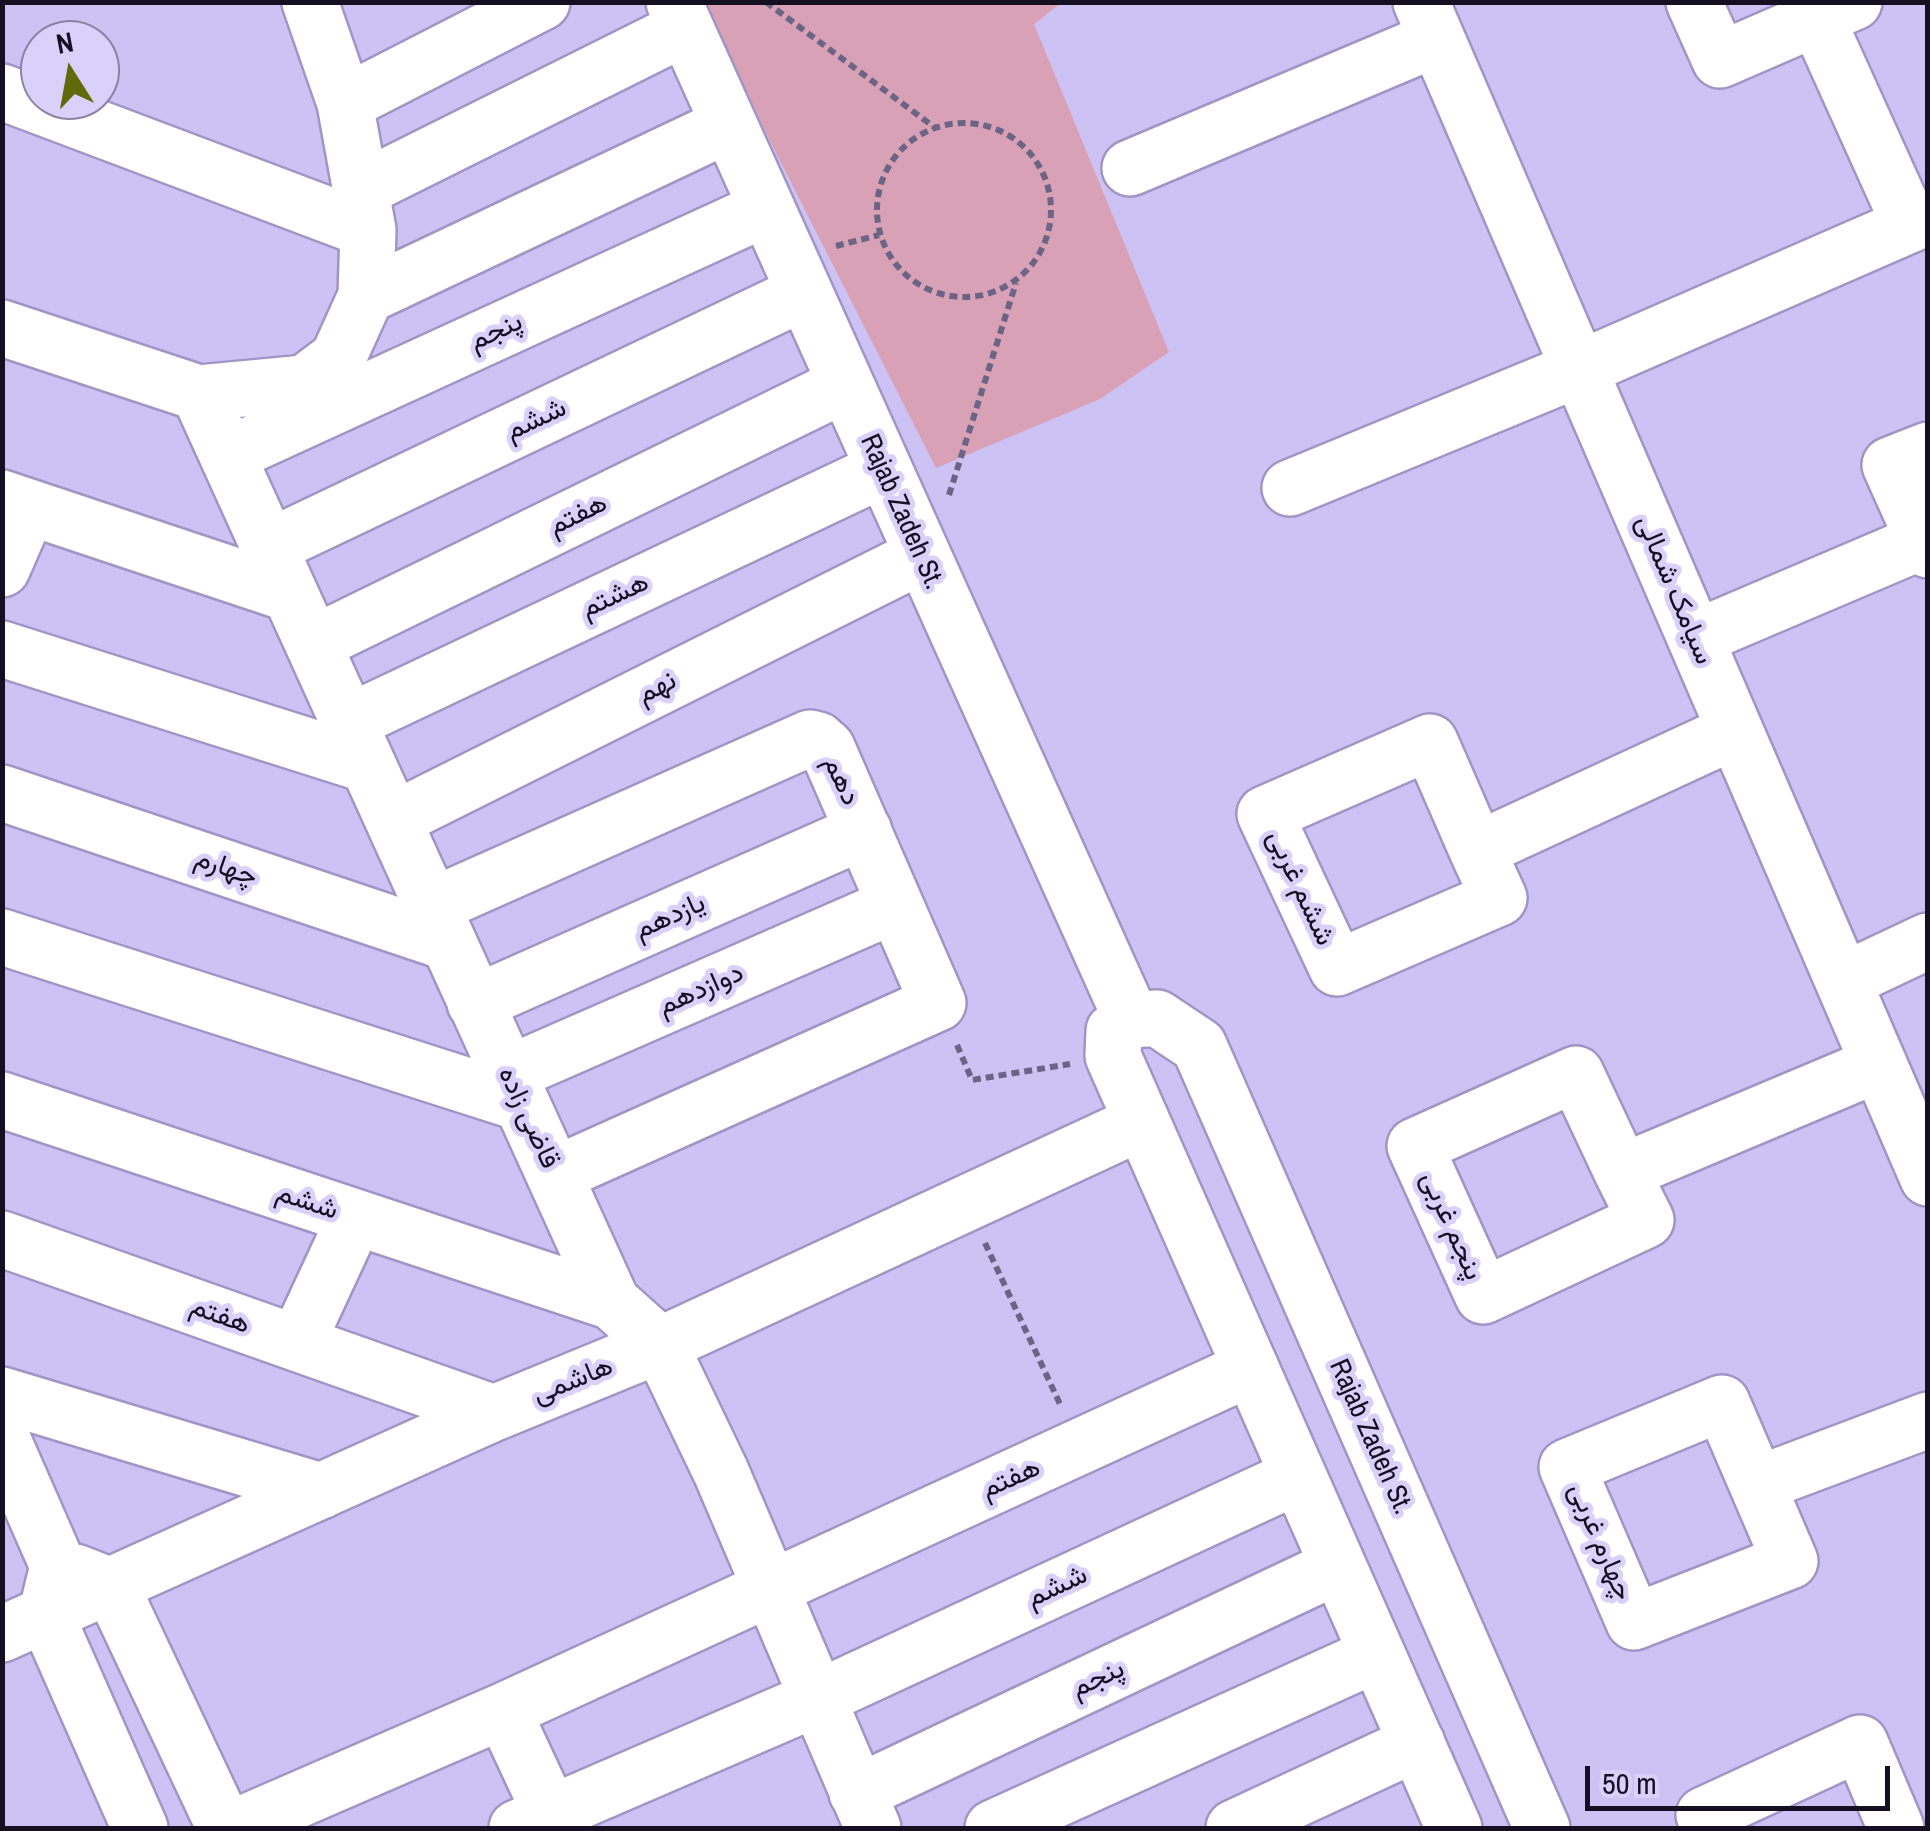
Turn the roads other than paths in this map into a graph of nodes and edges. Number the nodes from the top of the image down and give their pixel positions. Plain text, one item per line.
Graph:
1 (310, 2) edge
2 (542, 2) edge
3 (1694, 2) edge
4 (1836, 11) edge
5 (679, 15) edge
6 (1428, 21) edge
7 (2, 92) edge
8 (345, 102) junction
9 (728, 125) junction
10 (1130, 168) dead end
11 (765, 209) junction
12 (365, 210) junction
13 (1919, 221) edge
14 (803, 293) junction
15 (366, 296) junction
16 (2, 328) edge
17 (1579, 369) junction
18 (844, 385) junction
19 (199, 393) junction
20 (1928, 450) edge
21 (228, 456) junction
22 (1290, 488) dead end
23 (16, 502) edge
24 (901, 512) junction
25 (1926, 545) edge
26 (2, 569) edge
27 (280, 570) junction
28 (1695, 638) junction
29 (313, 644) junction
30 (2, 649) edge
31 (1735, 731) junction
32 (358, 743) junction
33 (2, 793) edge
34 (393, 820) junction
35 (864, 831) junction
36 (1477, 850) junction
37 (895, 905) junction
38 (440, 924) junction
39 (2, 937) edge
40 (1928, 940) edge
41 (1843, 981) junction
42 (476, 1003) junction
43 (1122, 1038) junction
44 (1879, 1064) junction
45 (514, 1088) junction
46 (2, 1100) edge
47 (1142, 1122) junction
48 (1622, 1172) dead end
49 (554, 1175) junction
50 (1928, 1178) edge
51 (355, 1218) junction
52 (2, 1238) edge
53 (612, 1302) junction
54 (297, 1343) junction
55 (660, 1345) junction
56 (1251, 1368) junction
57 (2, 1395) edge
58 (494, 1414) junction
59 (1928, 1420) edge
60 (2, 1438) edge
61 (1298, 1476) junction
62 (1758, 1484) dead end
63 (321, 1491) junction
64 (1338, 1566) junction
65 (111, 1586) junction
66 (770, 1587) junction
67 (36, 1605) edge
68 (1378, 1654) junction
69 (816, 1699) junction
70 (503, 1711) junction
71 (1416, 1743) junction
72 (866, 1819) edge
73 (534, 1821) edge
74 (140, 1828) edge
75 (225, 1828) edge
76 (233, 1828) edge
77 (993, 1828) edge
78 (1234, 1828) edge
79 (1454, 1828) edge
80 (1542, 1828) edge
81 (1710, 1828) edge
82 (1896, 1828) edge

1 - 8 street
2 - 8 street
3 - 4 street
4 - 13 street
5 - 9 street, Rajab Zadeh St.
5 - 12 street
6 - 10 street
6 - 17 street, سیامک شمالی
7 - 12 street
8 - 12 street
9 - 11 street, Rajab Zadeh St.
9 - 15 street
11 - 14 street, Rajab Zadeh St.
11 - 21 street, پنجم
12 - 15 street
13 - 17 street
14 - 18 street, Rajab Zadeh St.
14 - 27 street, ششم
15 - 19 street
16 - 19 street
17 - 22 street
17 - 28 street, سیامک شمالی
18 - 24 street, Rajab Zadeh St.
18 - 29 street, هفتم
19 - 21 street, قاضی زاده
20 - 25 street
21 - 27 street, قاضی زاده
23 - 26 street
23 - 27 street
24 - 32 street, هشتم
24 - 34 street, نهم
24 - 43 street, Rajab Zadeh St.
25 - 28 street
27 - 29 street, قاضی زاده
28 - 31 street, سیامک شمالی
29 - 32 street, قاضی زاده
30 - 32 street
31 - 36 street
31 - 41 street, سیامک شمالی
32 - 34 street, قاضی زاده
33 - 38 street, چهارم
34 - 38 street, قاضی زاده
35 - 37 street, دهم
35 - 38 street, دهم
35 - 42 street, یازدهم
36 - 36 street, ششم غربی
37 - 45 street, دوازدهم
37 - 49 street, دهم
38 - 42 street, قاضی زاده
39 - 45 street
40 - 41 street
41 - 44 street, سیامک شمالی
42 - 45 street, قاضی زاده
43 - 47 street, Rajab Zadeh St.
43 - 80 street, Rajab Zadeh St.
44 - 48 street
44 - 50 street, سیامک شمالی
45 - 49 street, قاضی زاده
46 - 51 street, ششم
47 - 55 street, هاشمی
47 - 56 street, Rajab Zadeh St.
49 - 53 street, قاضی زاده
51 - 53 street, ششم
51 - 54 street
52 - 54 street, هفتم
53 - 55 street, قاضی زاده
54 - 58 street, هفتم
55 - 58 street, هاشمی
55 - 66 street, قاضی زاده
56 - 61 street, Rajab Zadeh St.
56 - 66 street, هفتم
57 - 63 street
58 - 63 street, هاشمی
59 - 62 street
60 - 67 street
61 - 64 street, Rajab Zadeh St.
61 - 69 street, ششم
63 - 65 street, هاشمی
64 - 68 street, Rajab Zadeh St.
64 - 72 street, پنجم
65 - 67 street
65 - 75 street
66 - 69 street, قاضی زاده
66 - 70 street, هفتم
67 - 74 street
68 - 71 street, Rajab Zadeh St.
68 - 77 street
69 - 72 street, قاضی زاده
69 - 73 street, ششم
70 - 73 street
70 - 76 street, هفتم
71 - 78 street
71 - 79 street, Rajab Zadeh St.
81 - 82 street

